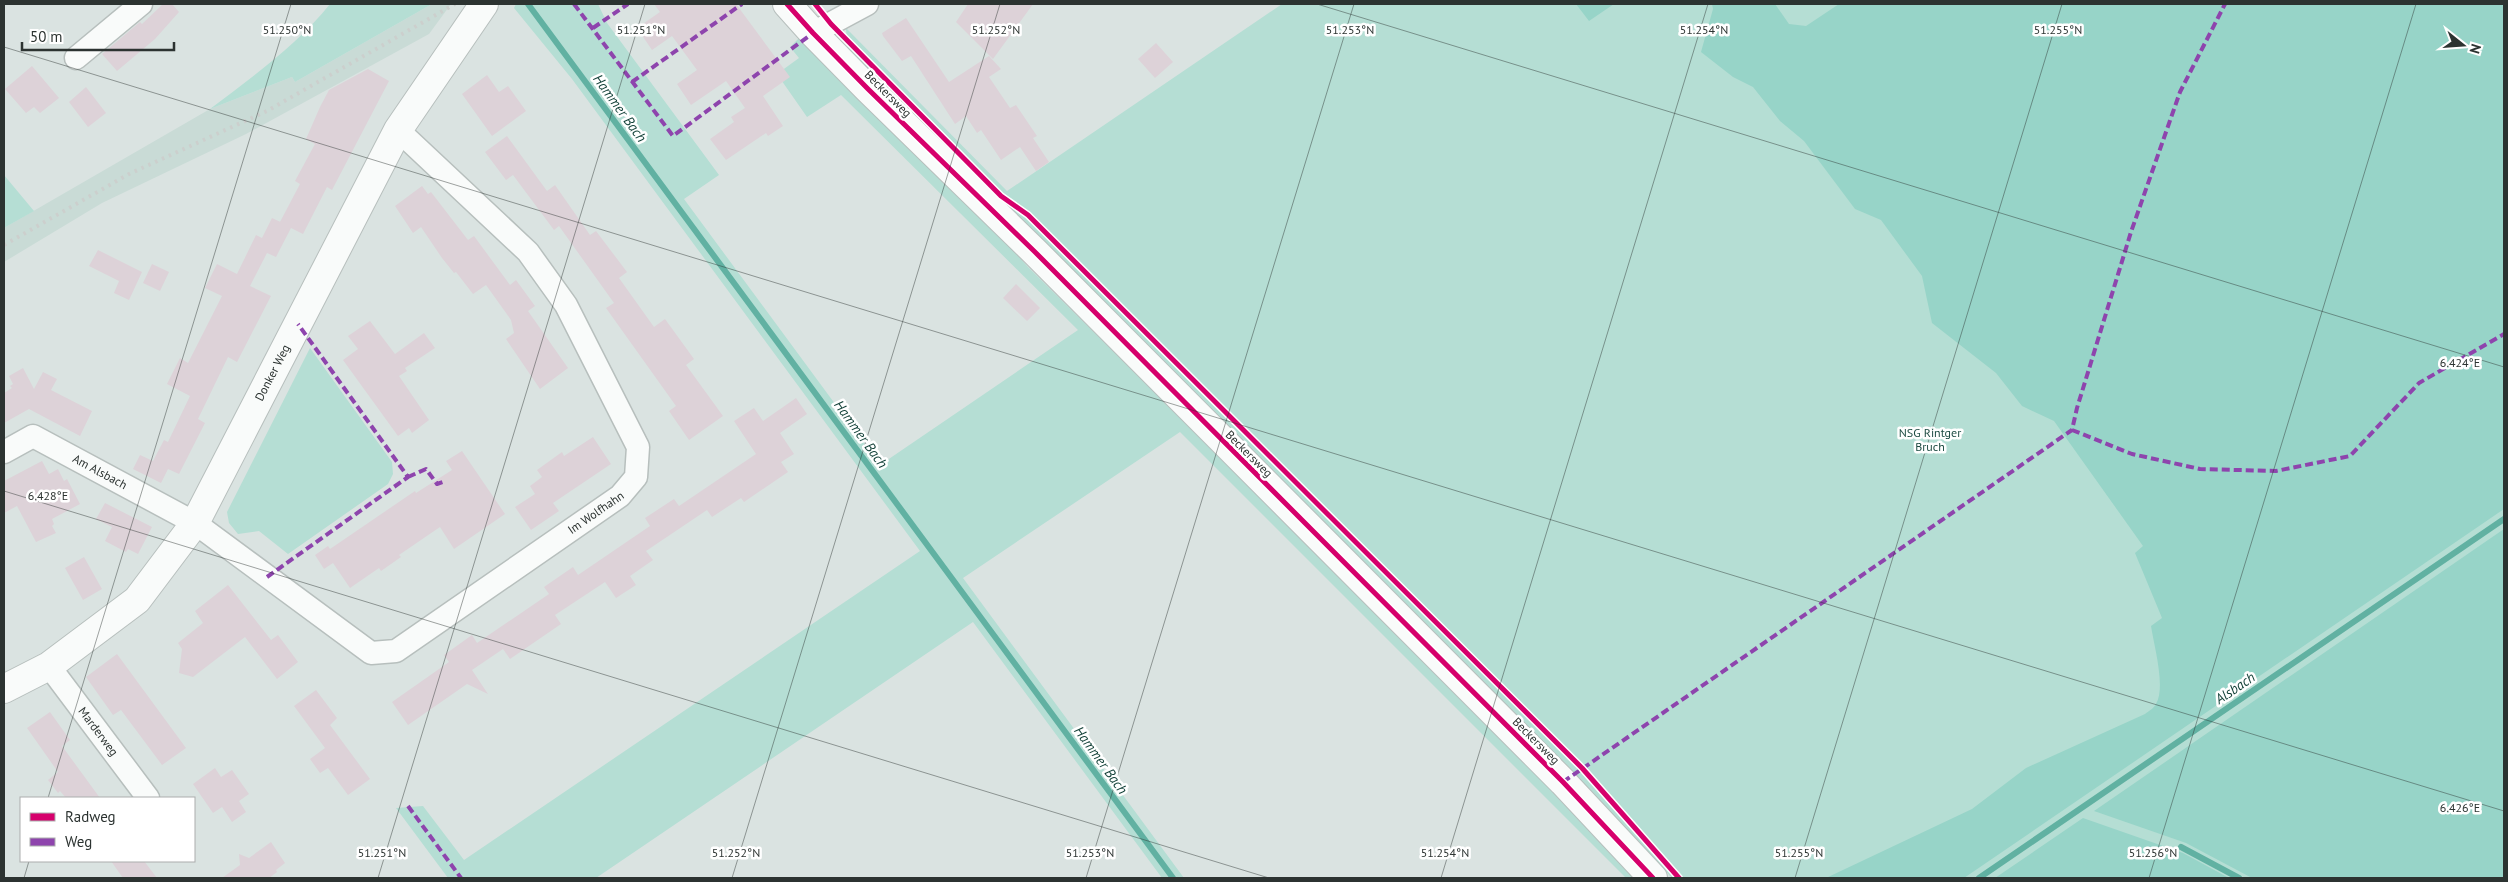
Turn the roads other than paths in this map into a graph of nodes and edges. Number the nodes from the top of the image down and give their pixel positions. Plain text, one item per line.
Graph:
1 (141, 4) edge
2 (484, 4) edge
3 (787, 4) edge
4 (867, 4) edge
5 (813, 33) junction
6 (76, 58) dead end
7 (398, 130) junction
8 (4, 452) edge
9 (195, 523) junction
10 (50, 666) junction
11 (4, 689) edge
12 (147, 797) edge
13 (1653, 878) edge

1 - 6 street
2 - 7 street, Donker Weg
3 - 5 street, Beckersweg
4 - 5 street
5 - 13 street, Beckersweg
7 - 9 street, Donker Weg
7 - 9 street, Im Wolfhahn
8 - 9 street, Am Alsbach
9 - 10 street, Donker Weg
10 - 11 street, Donker Weg
10 - 12 street, Marderweg

